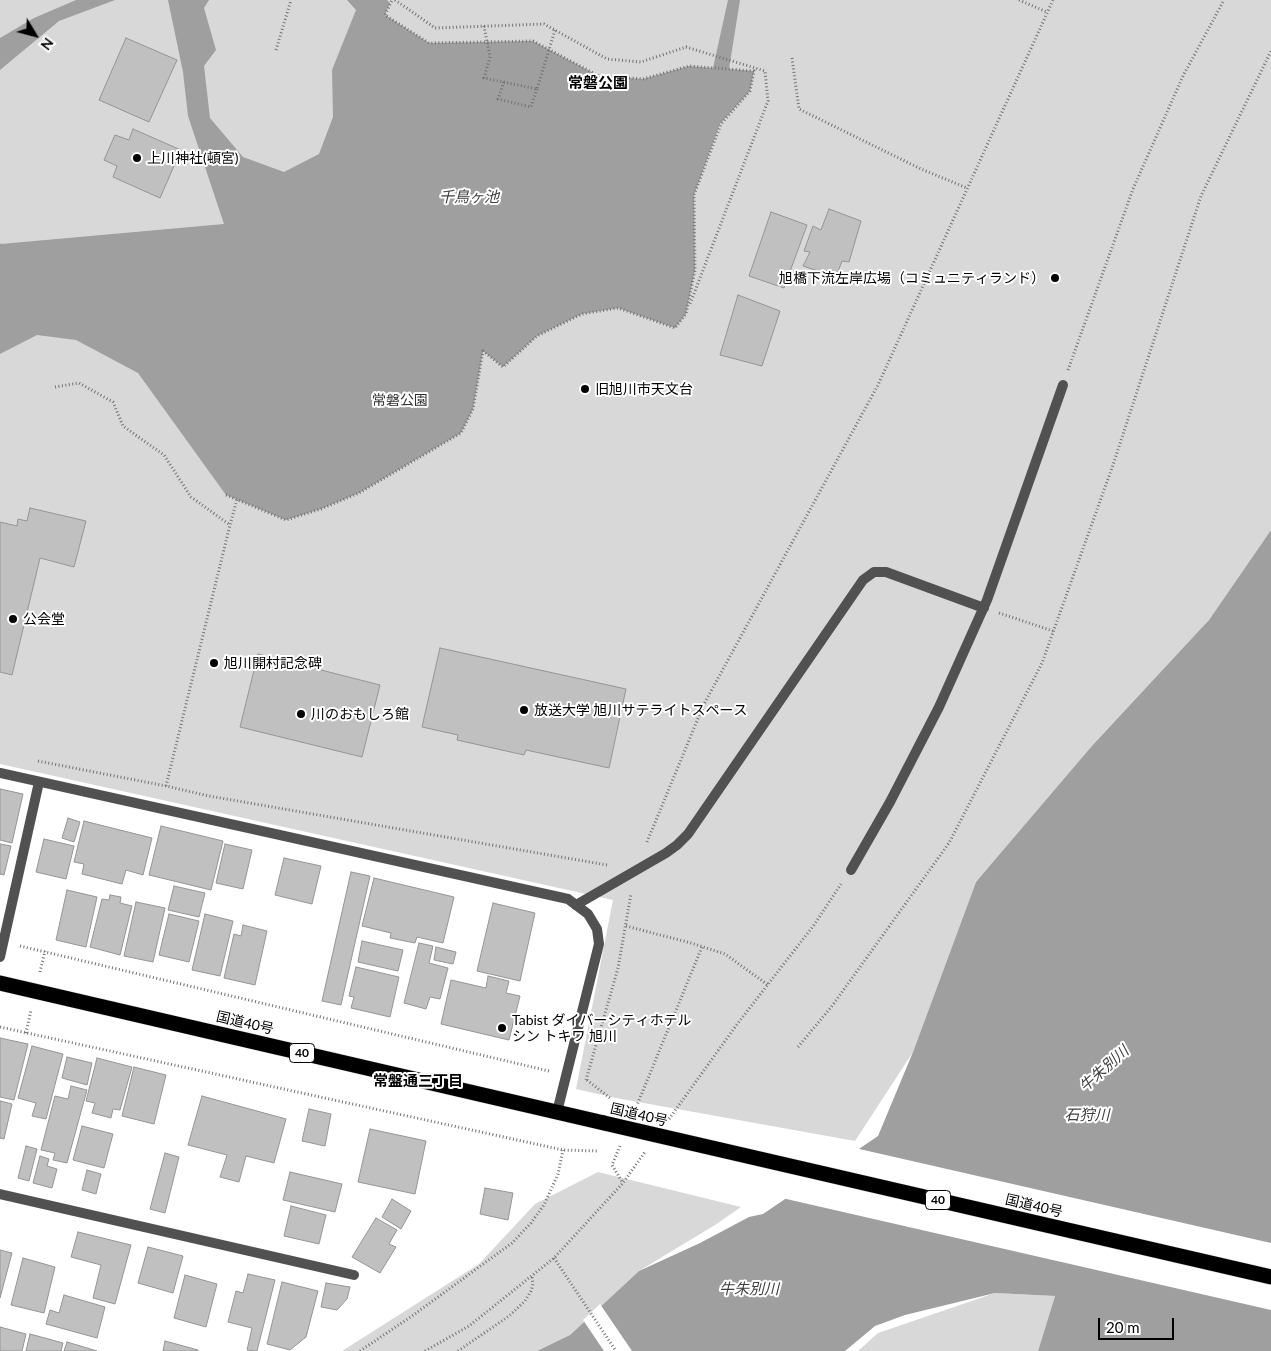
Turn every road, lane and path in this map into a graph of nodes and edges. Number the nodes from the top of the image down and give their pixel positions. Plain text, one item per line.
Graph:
1 (291, 0) edge
2 (394, 0) edge
3 (1019, 0) edge
4 (1053, 0) edge
5 (1224, 0) edge
6 (1046, 12) junction
7 (484, 26) junction
8 (555, 30) junction
9 (276, 50) dead end
10 (1271, 51) edge
11 (792, 58) dead end
12 (504, 82) junction
13 (537, 89) junction
14 (967, 188) junction
15 (686, 314) junction
16 (1063, 385) joint
17 (55, 387) dead end
18 (226, 495) dead end
19 (237, 499) junction
20 (230, 525) junction
21 (984, 608) junction
22 (1053, 631) junction
23 (36, 761) dead end
24 (0, 774) edge
25 (39, 782) junction
26 (166, 786) junction
27 (635, 870) junction
28 (851, 870) joint
29 (576, 905) junction
30 (626, 926) junction
31 (3, 942) junction
32 (702, 947) junction
33 (0, 957) edge
34 (0, 983) edge
35 (768, 985) junction
36 (0, 1027) edge
37 (798, 1047) dead end
38 (565, 1075) junction
39 (586, 1080) junction
40 (610, 1098) dead end
41 (635, 1110) dead end
42 (557, 1112) junction
43 (669, 1119) dead end
44 (623, 1137) dead end
45 (563, 1150) junction
46 (598, 1150) dead end
47 (646, 1151) dead end
48 (623, 1183) junction
49 (0, 1194) edge
50 (554, 1258) junction
51 (354, 1275) dead end
52 (532, 1277) junction
53 (1271, 1277) edge
54 (360, 1351) edge
55 (425, 1351) edge
56 (458, 1351) edge
57 (616, 1351) edge

1 - 9 path
2 - 7 path
2 - 15 path
3 - 6 path
4 - 6 path
5 - 16 path
6 - 14 path
7 - 8 path
7 - 12 path
8 - 13 path
8 - 15 path
10 - 22 path
11 - 14 path
12 - 13 path
12 - 13 path
14 - 27 path
15 - 19 path
16 - 21 street
17 - 20 path
18 - 19 path
19 - 20 path
20 - 26 path
21 - 22 path
21 - 27 street
21 - 28 street
22 - 37 path
23 - 26 path
24 - 25 street
25 - 29 street
25 - 31 street
26 - 27 path
27 - 29 street
27 - 30 path
28 - 35 path
29 - 38 street
30 - 32 path
30 - 39 path
31 - 33 street
31 - 38 path
32 - 35 path
32 - 41 path
34 - 42 highway, 国道40号 / 40
35 - 43 path
36 - 45 path
38 - 39 path
38 - 42 street
39 - 40 path
42 - 53 highway, 国道40号 / 40, bridge
44 - 48 path
45 - 46 path
45 - 54 path
47 - 48 path
48 - 50 path
49 - 51 street
50 - 52 path
50 - 57 path
52 - 55 path
52 - 56 path

